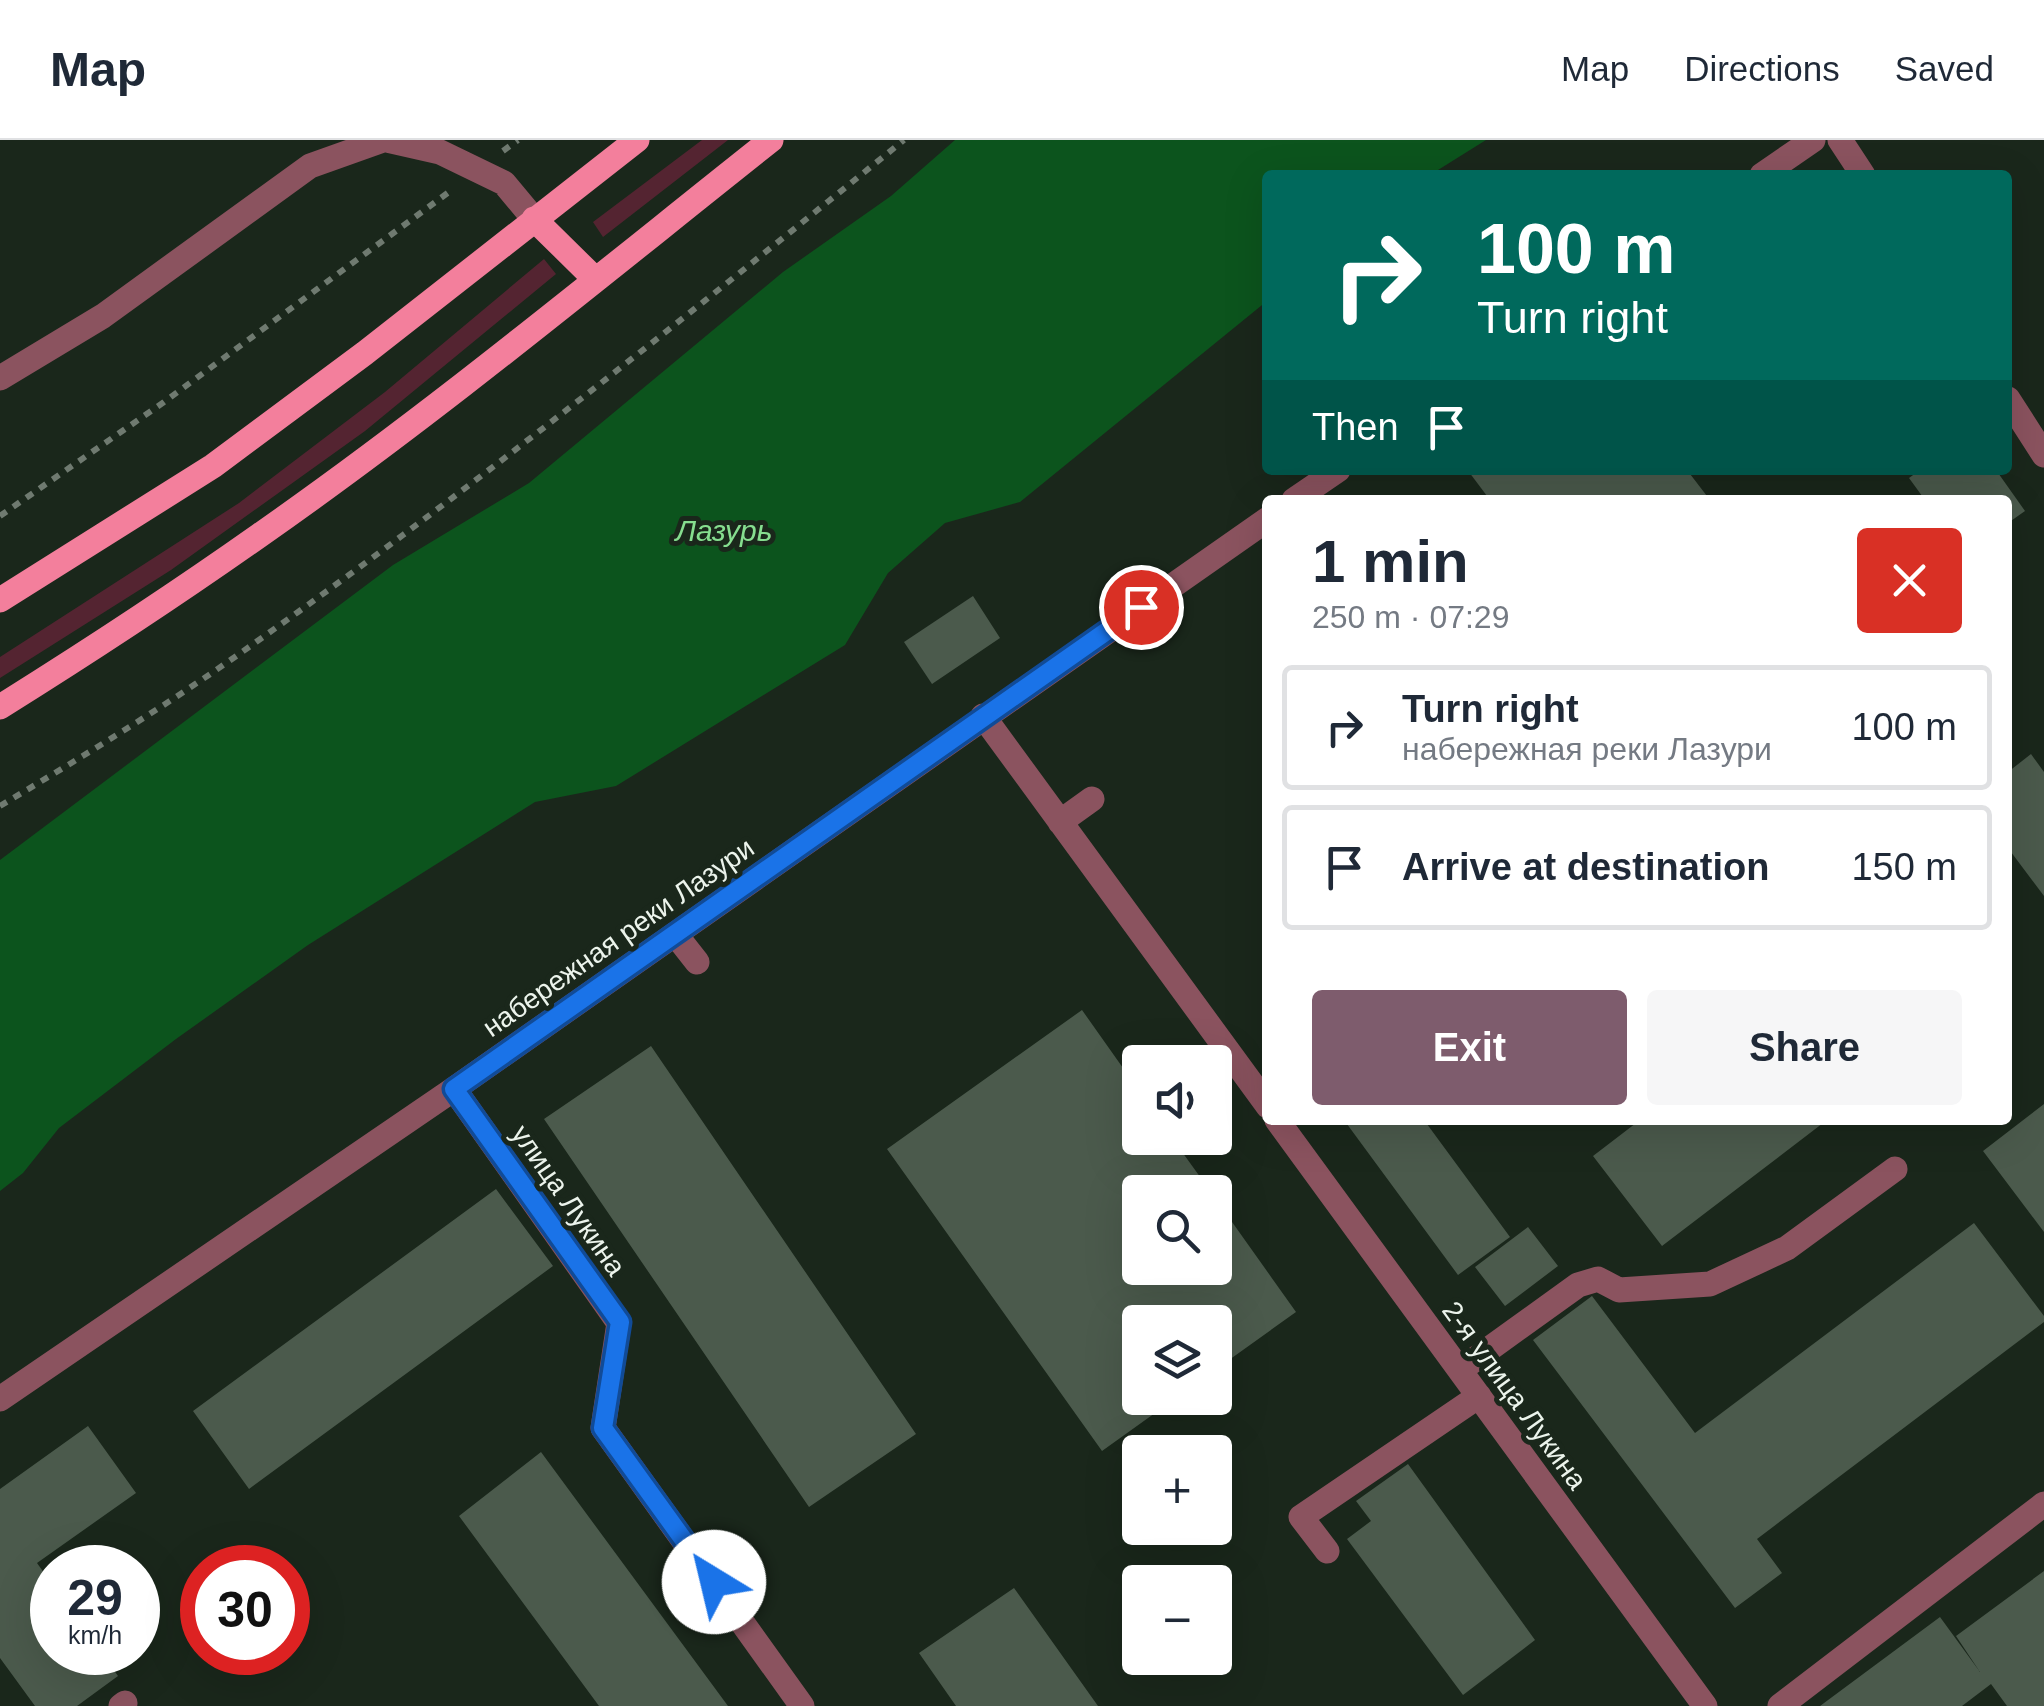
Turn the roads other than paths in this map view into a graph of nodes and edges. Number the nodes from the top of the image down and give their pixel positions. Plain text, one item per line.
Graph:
1 (385, 140) edge
2 (637, 140) edge
3 (770, 140) edge
4 (1813, 140) edge
5 (1840, 140) edge
6 (335, 147) edge
7 (1769, 170) edge
8 (1860, 170) edge
9 (534, 219) junction
10 (595, 280) junction
11 (0, 378) edge
12 (2012, 405) edge
13 (2044, 455) edge
14 (1331, 475) edge
15 (1301, 495) edge
16 (1262, 523) edge
17 (0, 600) edge
18 (0, 707) edge
19 (983, 716) junction
20 (1092, 799) dead end
21 (1060, 822) junction
22 (676, 934) junction
23 (697, 962) dead end
24 (454, 1089) junction
25 (1262, 1098) edge
26 (1281, 1125) edge
27 (1895, 1170) dead end
28 (1460, 1370) junction
29 (1478, 1396) junction
30 (0, 1399) edge
31 (2044, 1504) edge
32 (1327, 1551) dead end
33 (802, 1706) edge
34 (1705, 1706) edge
35 (1780, 1706) edge

1 - 6 street
1 - 9 street
2 - 9 main road
3 - 10 main road
4 - 7 street
5 - 8 street
6 - 11 street
9 - 10 main road
9 - 17 main road
10 - 18 main road
12 - 13 street
14 - 15 street
16 - 19 street, набережная реки Лазури
19 - 21 street
19 - 22 street, набережная реки Лазури
20 - 21 street
21 - 25 street
22 - 23 street
22 - 24 street, набережная реки Лазури
24 - 30 street, набережная реки Лазури
24 - 33 street, улица Лукина
26 - 28 street, 2-я улица Лукина
27 - 28 street
28 - 29 street, 2-я улица Лукина
29 - 32 street
29 - 34 street, 2-я улица Лукина
31 - 35 street

